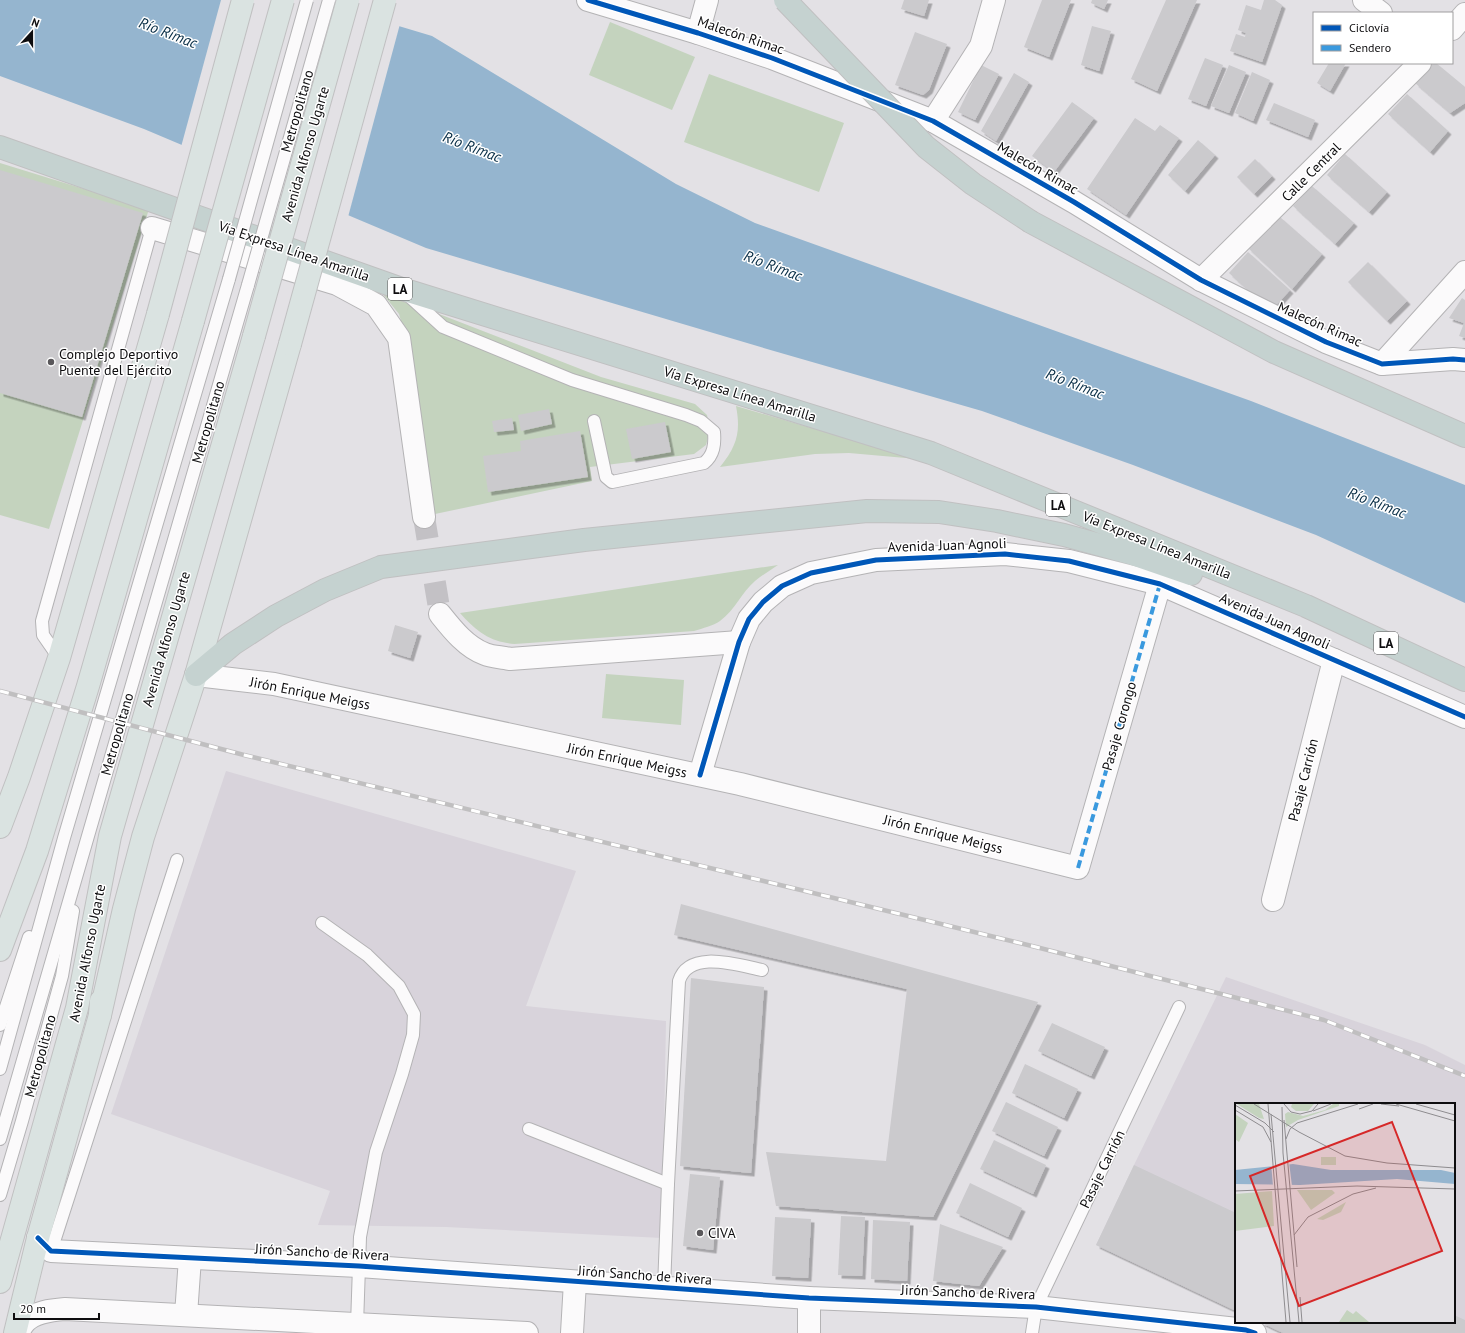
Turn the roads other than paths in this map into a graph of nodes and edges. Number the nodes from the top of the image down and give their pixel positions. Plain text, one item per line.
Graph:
1 (243, 0) edge
2 (283, 0) edge
3 (307, 0) edge
4 (329, 0) edge
5 (348, 0) edge
6 (385, 0) edge
7 (588, 0) edge
8 (707, 0) edge
9 (785, 0) edge
10 (994, 0) edge
11 (1364, 0) edge
12 (1381, 12) edge
13 (1465, 14) edge
14 (1453, 28) edge
15 (698, 33) junction
16 (1419, 64) edge
17 (933, 121) junction
18 (0, 147) edge
19 (152, 228) joint
20 (1465, 272) edge
21 (1201, 280) junction
22 (402, 289) junction
23 (1465, 360) edge
24 (1382, 364) junction
25 (594, 421) dead end
26 (1465, 436) edge
27 (424, 517) tunnel mouth
28 (1160, 584) junction
29 (1306, 606) junction
30 (440, 614) tunnel mouth
31 (739, 642) junction
32 (59, 658) junction
33 (1334, 660) junction
34 (196, 675) junction
35 (1465, 680) edge
36 (1465, 717) edge
37 (700, 775) junction
38 (0, 827) edge
39 (64, 838) junction
40 (85, 844) junction
41 (177, 860) dead end
42 (135, 868) junction
43 (1078, 868) joint
44 (1273, 900) dead end
45 (94, 917) junction
46 (322, 923) dead end
47 (0, 950) edge
48 (762, 970) dead end
49 (1179, 1007) dead end
50 (100, 1016) junction
51 (0, 1025) edge
52 (0, 1069) edge
53 (529, 1129) dead end
54 (0, 1139) edge
55 (668, 1184) junction
56 (0, 1195) edge
57 (45, 1244) junction
58 (190, 1258) junction
59 (359, 1266) junction
60 (0, 1282) edge
61 (575, 1282) junction
62 (664, 1288) junction
63 (810, 1298) junction
64 (1036, 1307) junction
65 (186, 1315) junction
66 (357, 1325) junction
67 (16, 1333) edge
68 (527, 1333) edge
69 (572, 1333) edge
70 (809, 1333) edge
71 (1032, 1333) edge
72 (1255, 1333) edge

1 - 32 main road, bridge
2 - 47 main road, bridge
3 - 39 lane, Metropolitano, bridge
4 - 40 lane, Metropolitano, bridge
5 - 45 main road, Avenida Alfonso Ugarte, bridge
6 - 34 main road, Avenida Alfonso Ugarte, bridge
7 - 15 street, Malecón Rimac
8 - 15 street
9 - 26 highway, bridge
10 - 17 street
11 - 12 street
13 - 14 street
15 - 17 street, Malecón Rimac
16 - 21 street, Calle Central
17 - 21 street, Malecón Rimac
18 - 22 highway, Vía Expresa Línea Amarilla / LA
19 - 27 street
19 - 32 lane
20 - 24 street
21 - 24 street, Malecón Rimac
22 - 25 lane
22 - 29 highway, Vía Expresa Línea Amarilla / LA
23 - 24 street, Malecón Rimac
28 - 31 street, Avenida Juan Agnoli
28 - 33 street, Avenida Juan Agnoli
28 - 43 street, Pasaje Corongo
29 - 34 highway
29 - 35 highway, Vía Expresa Línea Amarilla / LA
30 - 31 street
31 - 37 street, Avenida Juan Agnoli
32 - 38 main road
33 - 36 street, Avenida Juan Agnoli
33 - 44 street, Pasaje Carrión
34 - 37 street, Jirón Enrique Meigss
34 - 42 main road, Avenida Alfonso Ugarte
37 - 43 street, Jirón Enrique Meigss
39 - 51 lane, Metropolitano
39 - 52 lane, Metropolitano
40 - 54 lane, Metropolitano
40 - 56 lane, Metropolitano
41 - 57 lane
42 - 45 main road
42 - 50 main road, Avenida Alfonso Ugarte
45 - 50 main road
45 - 60 main road, Avenida Alfonso Ugarte
46 - 59 lane
48 - 55 lane
49 - 64 lane, Pasaje Carrión
50 - 57 main road
53 - 55 lane
55 - 62 lane
57 - 58 street, Jirón Sancho de Rivera
57 - 67 main road
58 - 59 street, Jirón Sancho de Rivera
58 - 65 street
59 - 61 street, Jirón Sancho de Rivera
59 - 66 lane
61 - 62 street, Jirón Sancho de Rivera
61 - 69 street
62 - 63 street, Jirón Sancho de Rivera
63 - 64 street, Jirón Sancho de Rivera
63 - 70 street
64 - 71 lane, Pasaje Carrión
64 - 72 street, Jirón Sancho de Rivera
65 - 66 street
65 - 67 street
66 - 68 street

